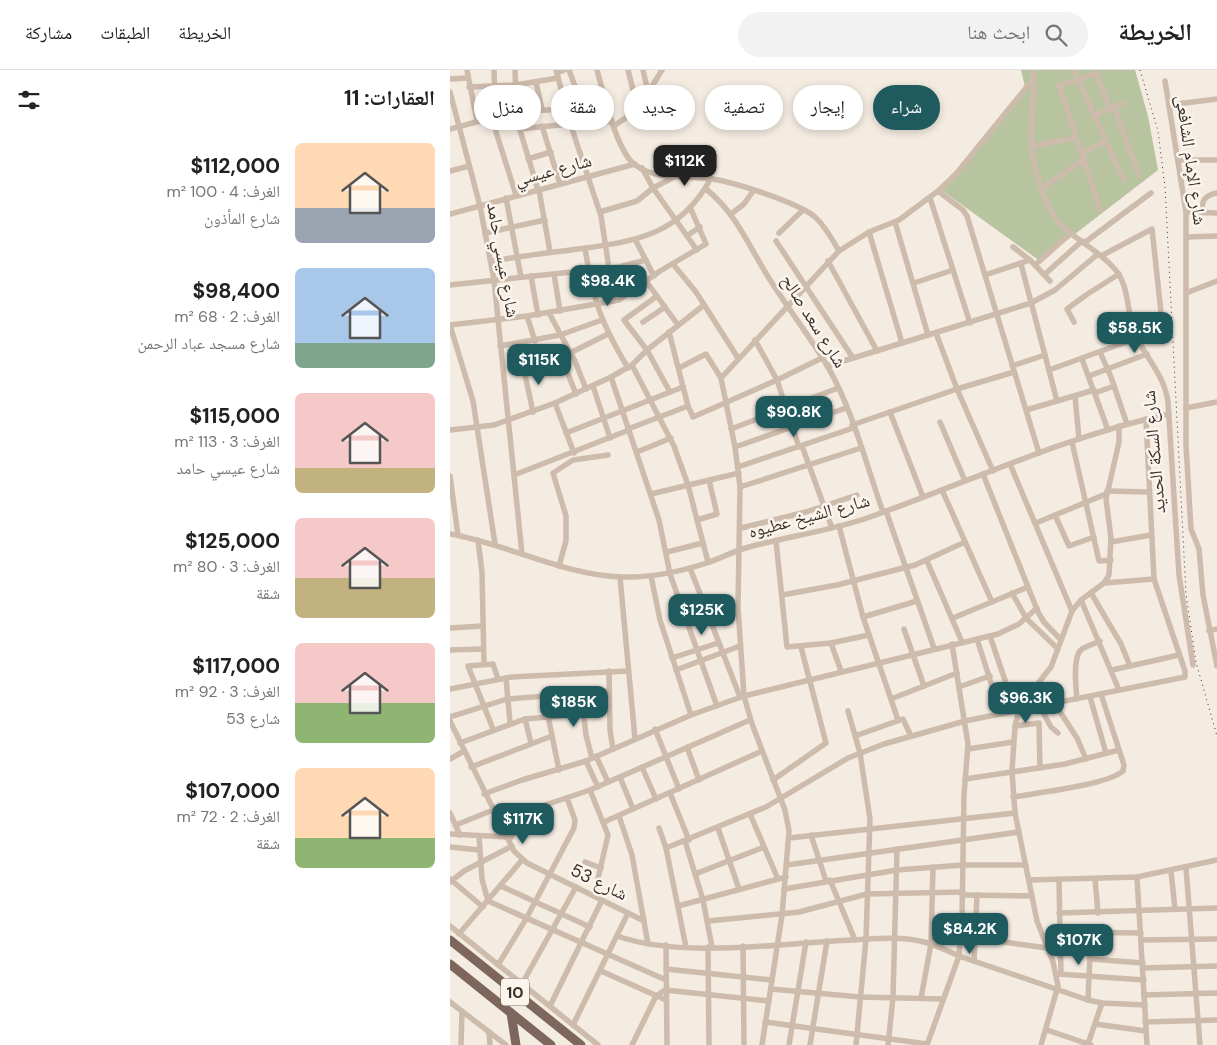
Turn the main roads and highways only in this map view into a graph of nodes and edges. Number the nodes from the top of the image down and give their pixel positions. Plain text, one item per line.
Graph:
1 (450, 940) edge
2 (450, 964) edge
3 (510, 1013) junction
4 (516, 1045) edge
5 (550, 1045) edge
6 (580, 1045) edge

1 - 6 main road, 10
2 - 3 main road, 10
3 - 4 main road
3 - 5 main road, 10

